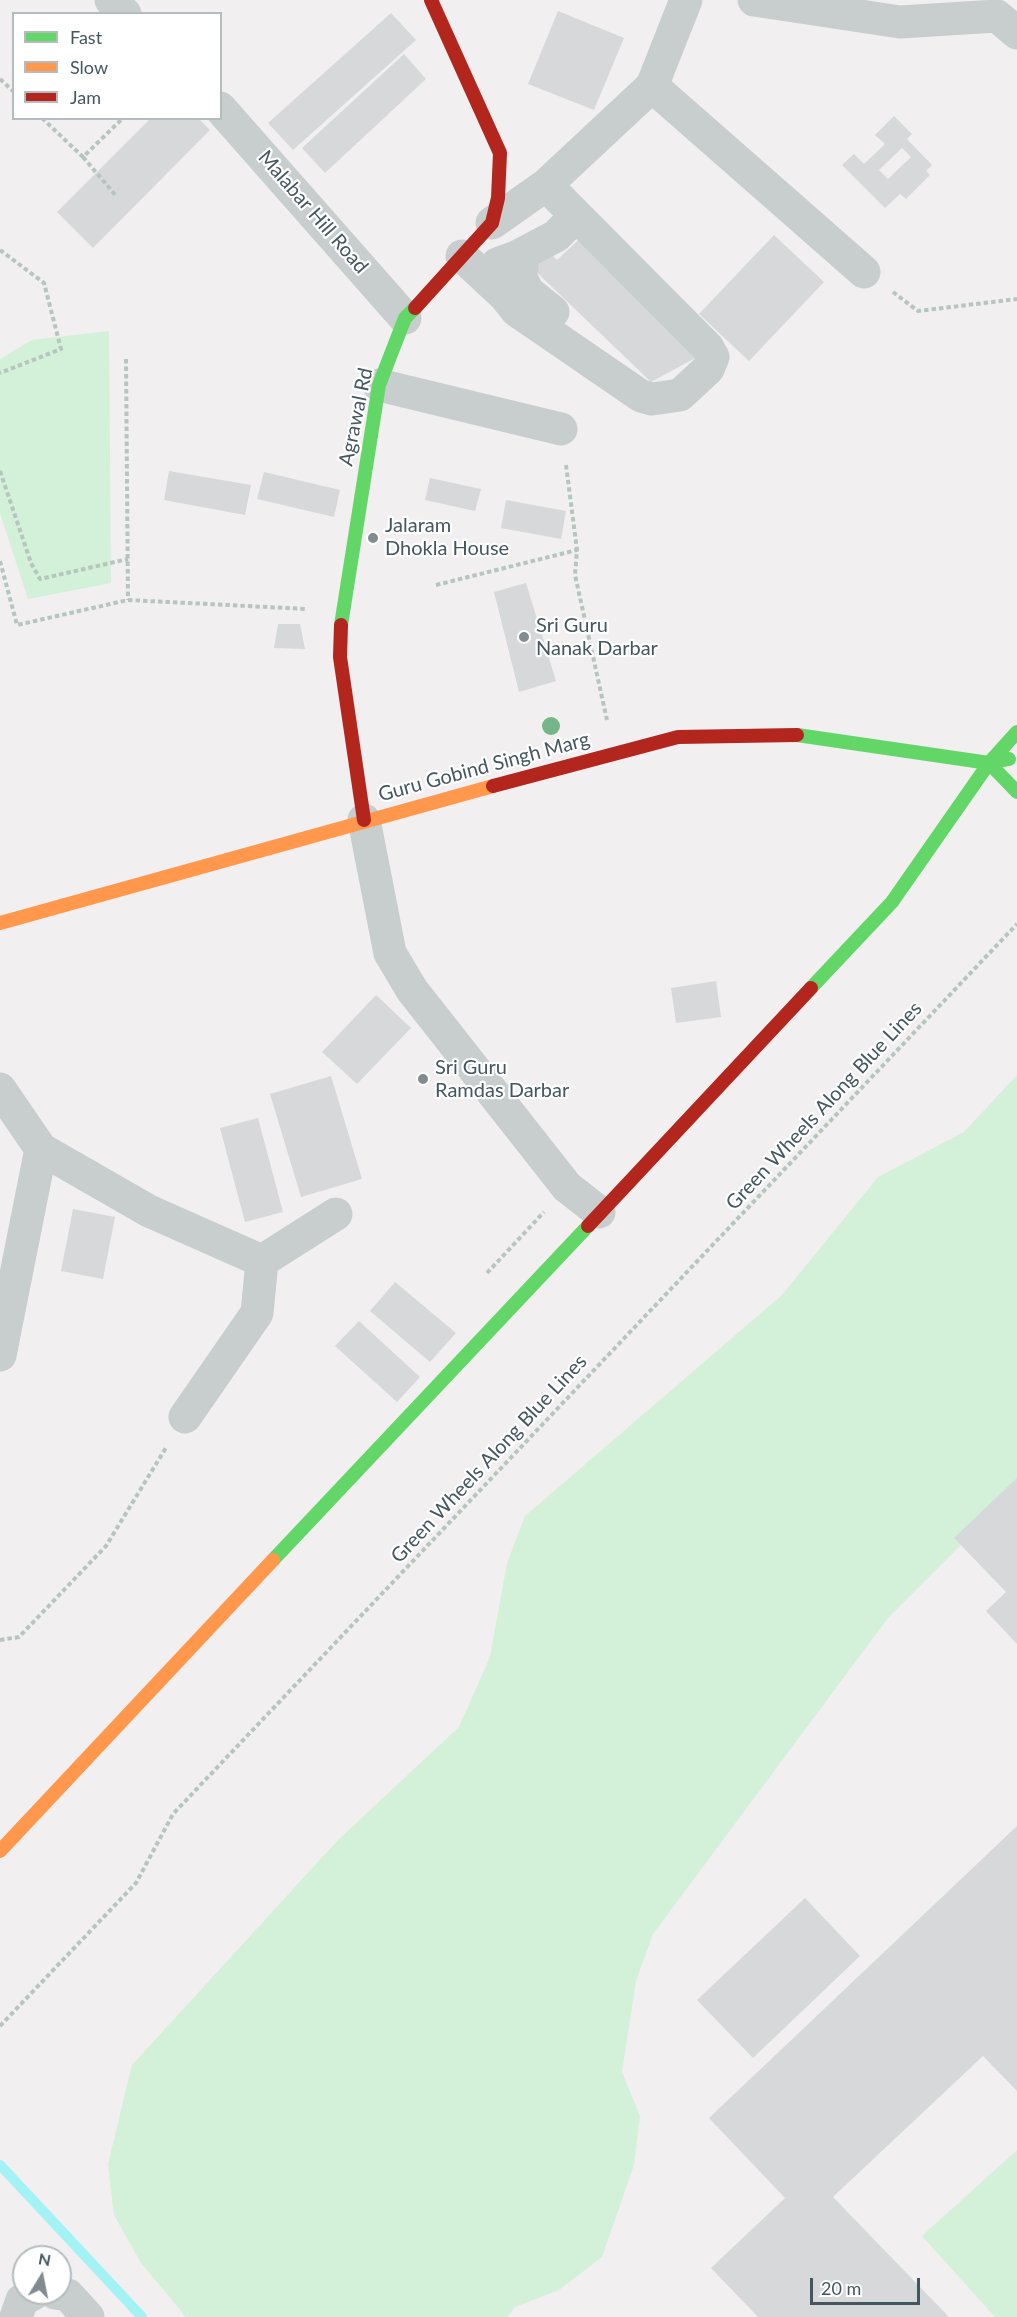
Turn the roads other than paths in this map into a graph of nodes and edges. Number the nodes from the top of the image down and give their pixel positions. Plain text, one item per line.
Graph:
1 (111, 0) edge
2 (431, 0) edge
3 (686, 0) edge
4 (754, 0) edge
5 (123, 12) edge
6 (1010, 18) edge
7 (652, 86) junction
8 (222, 110) edge
9 (546, 185) junction
10 (576, 216) junction
11 (492, 223) junction
12 (516, 257) junction
13 (470, 263) junction
14 (864, 272) road end
15 (405, 318) junction
16 (379, 386) junction
17 (666, 398) junction
18 (561, 429) road end
19 (1017, 732) edge
20 (1017, 757) edge
21 (989, 763) junction
22 (1017, 792) edge
23 (364, 820) junction
24 (0, 923) edge
25 (0, 1089) edge
26 (41, 1149) junction
27 (599, 1212) junction
28 (336, 1214) dead end
29 (262, 1261) junction
30 (0, 1355) edge
31 (185, 1417) road end
32 (0, 1851) edge
33 (72, 2300) edge
34 (87, 2317) edge

1 - 5 street
2 - 11 street
3 - 7 street
4 - 6 street
7 - 9 street
7 - 14 street
8 - 15 street, Malabar Hill Road
9 - 10 street
9 - 11 street
10 - 12 street
10 - 17 street
11 - 13 street, Agrawal Rd
12 - 13 street
12 - 17 street
13 - 15 street, Agrawal Rd
13 - 17 street
15 - 16 street, Agrawal Rd
16 - 18 street
16 - 23 street, Agrawal Rd
19 - 21 street
20 - 21 street, Guru Gobind Singh Marg
21 - 22 street
21 - 23 street, Guru Gobind Singh Marg
21 - 27 street
23 - 24 street, Guru Gobind Singh Marg
23 - 27 street
25 - 26 street
26 - 29 street
26 - 30 street
27 - 32 street
28 - 29 street
29 - 31 street
33 - 34 street

